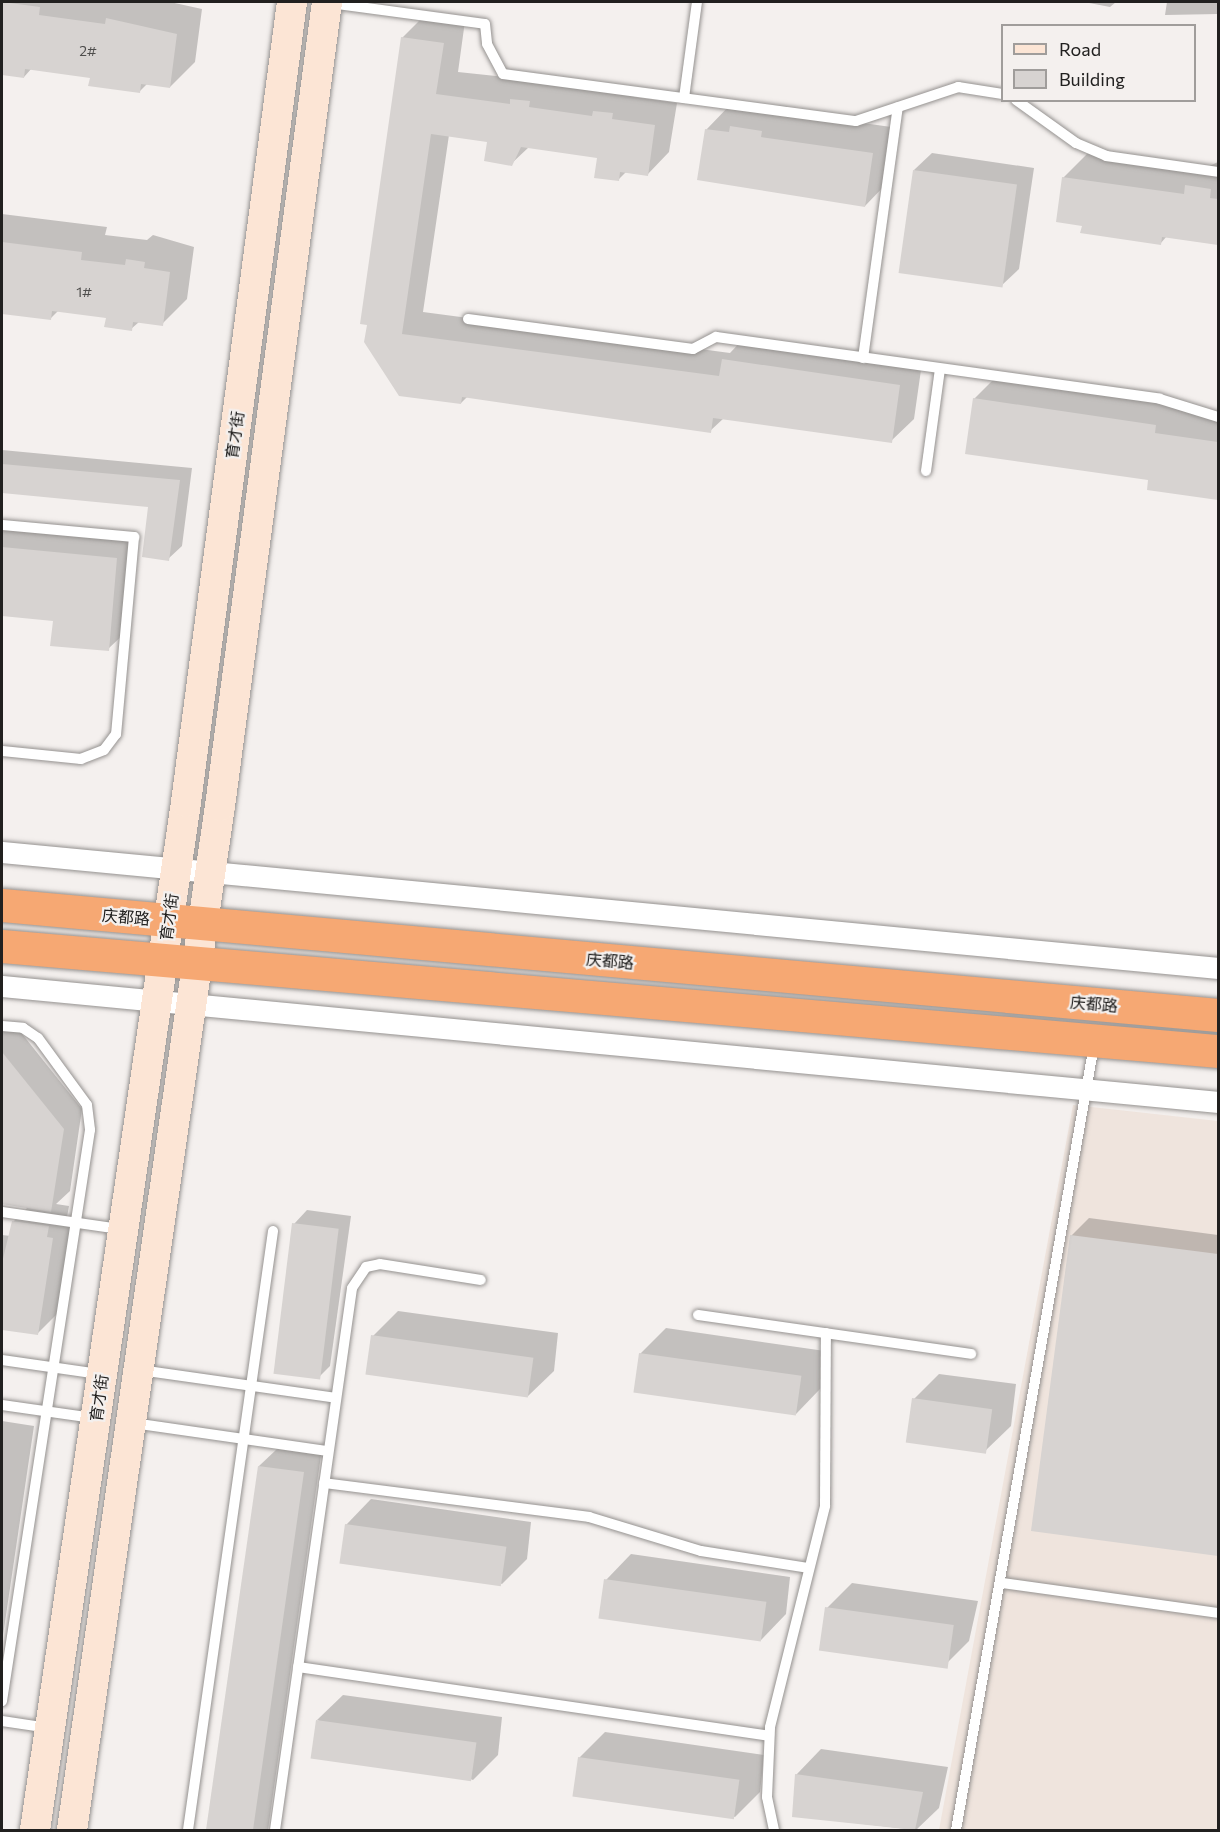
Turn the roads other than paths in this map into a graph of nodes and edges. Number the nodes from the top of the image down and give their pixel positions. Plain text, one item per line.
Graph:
1 (292, 2) edge
2 (327, 2) edge
3 (697, 2) edge
4 (1001, 94) edge
5 (684, 98) junction
6 (1019, 102) edge
7 (898, 107) junction
8 (1218, 172) edge
9 (468, 319) dead end
10 (863, 358) junction
11 (940, 369) junction
12 (1218, 417) edge
13 (926, 471) dead end
14 (2, 525) edge
15 (2, 752) edge
16 (2, 852) edge
17 (176, 868) junction
18 (211, 872) junction
19 (2, 905) edge
20 (169, 921) junction
21 (203, 924) junction
22 (2, 946) edge
23 (163, 960) junction
24 (198, 964) junction
25 (1218, 968) edge
26 (2, 986) edge
27 (157, 1001) junction
28 (192, 1004) junction
29 (1218, 1015) edge
30 (2, 1026) edge
31 (1095, 1041) junction
32 (1218, 1052) edge
33 (1087, 1089) junction
34 (1218, 1102) edge
35 (2, 1212) edge
36 (76, 1223) junction
37 (124, 1230) junction
38 (273, 1231) dead end
39 (481, 1280) dead end
40 (698, 1315) dead end
41 (826, 1334) junction
42 (972, 1354) dead end
43 (2, 1360) edge
44 (53, 1367) junction
45 (139, 1370) junction
46 (102, 1374) junction
47 (251, 1386) junction
48 (336, 1398) junction
49 (2, 1405) edge
50 (47, 1411) junction
51 (96, 1418) junction
52 (131, 1423) junction
53 (244, 1439) junction
54 (328, 1451) junction
55 (324, 1484) junction
56 (808, 1568) junction
57 (1002, 1582) junction
58 (1218, 1613) edge
59 (298, 1667) junction
60 (2, 1701) edge
61 (2, 1721) edge
62 (50, 1729) junction
63 (770, 1736) junction
64 (35, 1830) edge
65 (72, 1830) edge
66 (188, 1830) edge
67 (275, 1830) edge
68 (774, 1830) edge
69 (956, 1830) edge

1 - 17 street, 育才街
2 - 5 lane
2 - 18 street, 育才街
3 - 5 lane
4 - 7 lane
5 - 7 lane
6 - 8 lane
7 - 10 lane
9 - 10 lane
10 - 11 lane
11 - 12 lane
11 - 13 lane
14 - 15 lane
16 - 17 street
17 - 18 street
17 - 20 street, 育才街
18 - 21 street, 育才街
18 - 25 street
19 - 20 highway, 庆都路
20 - 21 highway, 庆都路
20 - 23 street, 育才街
21 - 24 street, 育才街
21 - 29 highway, 庆都路
22 - 23 highway
23 - 24 highway
23 - 27 street, 育才街
24 - 28 street, 育才街
24 - 31 highway
26 - 27 street
27 - 28 street
27 - 37 street, 育才街
28 - 33 street
28 - 45 street, 育才街
30 - 36 lane
31 - 32 highway
31 - 33 lane
33 - 34 street
33 - 57 lane
35 - 36 lane
36 - 37 lane
36 - 44 lane
37 - 46 street, 育才街
38 - 47 lane
39 - 48 lane
40 - 41 lane
41 - 42 lane
41 - 56 lane
43 - 44 lane
44 - 46 lane
44 - 50 lane
45 - 47 lane
45 - 52 street, 育才街
46 - 51 street, 育才街
47 - 48 lane
47 - 53 lane
48 - 54 lane
49 - 50 lane
50 - 51 lane
50 - 60 lane
51 - 62 street, 育才街
52 - 53 lane
52 - 65 street, 育才街
53 - 54 lane
53 - 66 lane
54 - 55 lane
55 - 56 lane
55 - 59 lane
56 - 63 lane
57 - 58 lane
57 - 69 lane
59 - 63 lane
59 - 67 lane
61 - 62 lane
62 - 64 street, 育才街
63 - 68 lane

